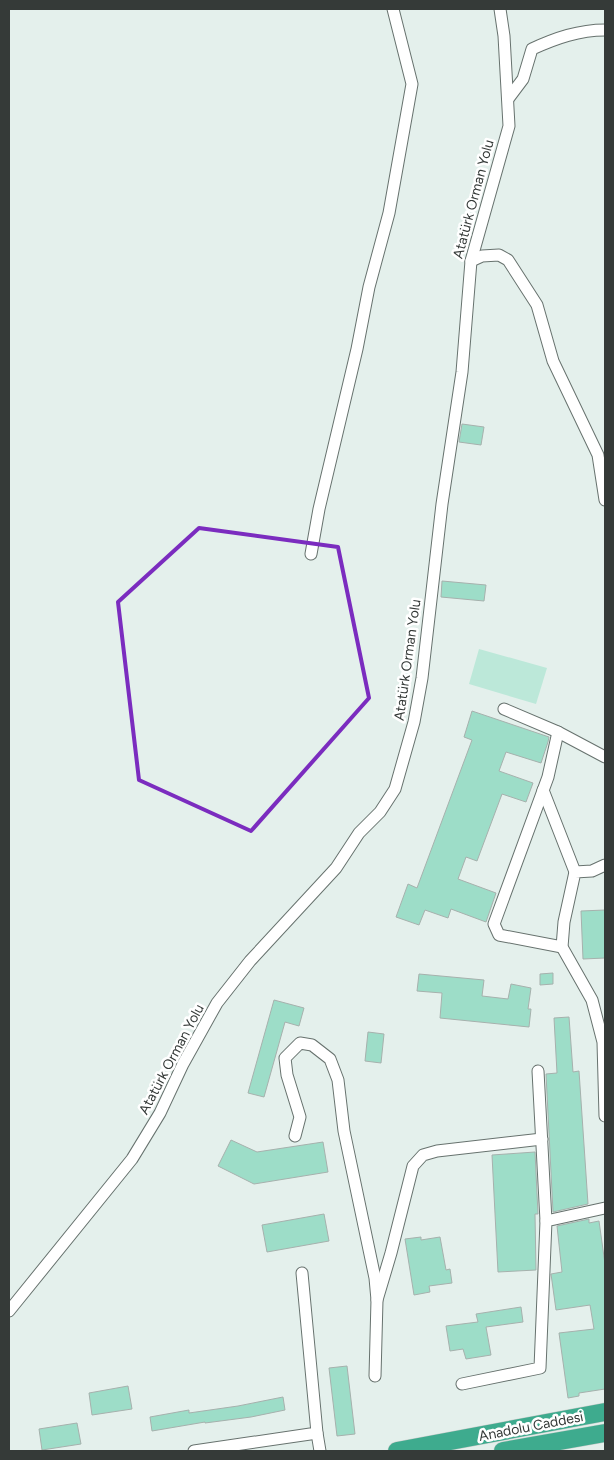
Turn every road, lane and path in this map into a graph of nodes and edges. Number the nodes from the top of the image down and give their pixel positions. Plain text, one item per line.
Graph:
1 (393, 9) edge
2 (500, 9) edge
3 (605, 30) edge
4 (508, 99) junction
5 (471, 261) junction
6 (605, 500) edge
7 (311, 554) dead end
8 (504, 709) dead end
9 (558, 732) junction
10 (605, 757) edge
11 (543, 790) junction
12 (605, 865) edge
13 (575, 872) junction
14 (562, 947) junction
15 (538, 1071) dead end
16 (605, 1116) edge
17 (295, 1136) dead end
18 (542, 1139) junction
19 (605, 1208) edge
20 (546, 1220) junction
21 (302, 1274) dead end
22 (376, 1300) junction
23 (9, 1311) edge
24 (375, 1376) dead end
25 (462, 1384) dead end
26 (605, 1412) edge
27 (317, 1433) junction
28 (605, 1433) edge
29 (194, 1451) edge
30 (320, 1451) edge
31 (397, 1451) edge
32 (503, 1451) edge

1 - 7 street
2 - 4 street, Atatürk Orman Yolu
3 - 4 street
4 - 5 street, Atatürk Orman Yolu
5 - 6 street
5 - 23 street, Atatürk Orman Yolu
8 - 9 street
9 - 10 street
9 - 11 street
11 - 13 street
11 - 14 street
12 - 13 street
13 - 14 street
14 - 16 street
15 - 18 street
17 - 22 street
18 - 20 street
18 - 22 street
19 - 20 street
20 - 25 street
21 - 27 street
22 - 24 street
26 - 31 highway, Anadolu Caddesi
27 - 29 street
27 - 30 street
28 - 32 highway, Anadolu Caddesi

